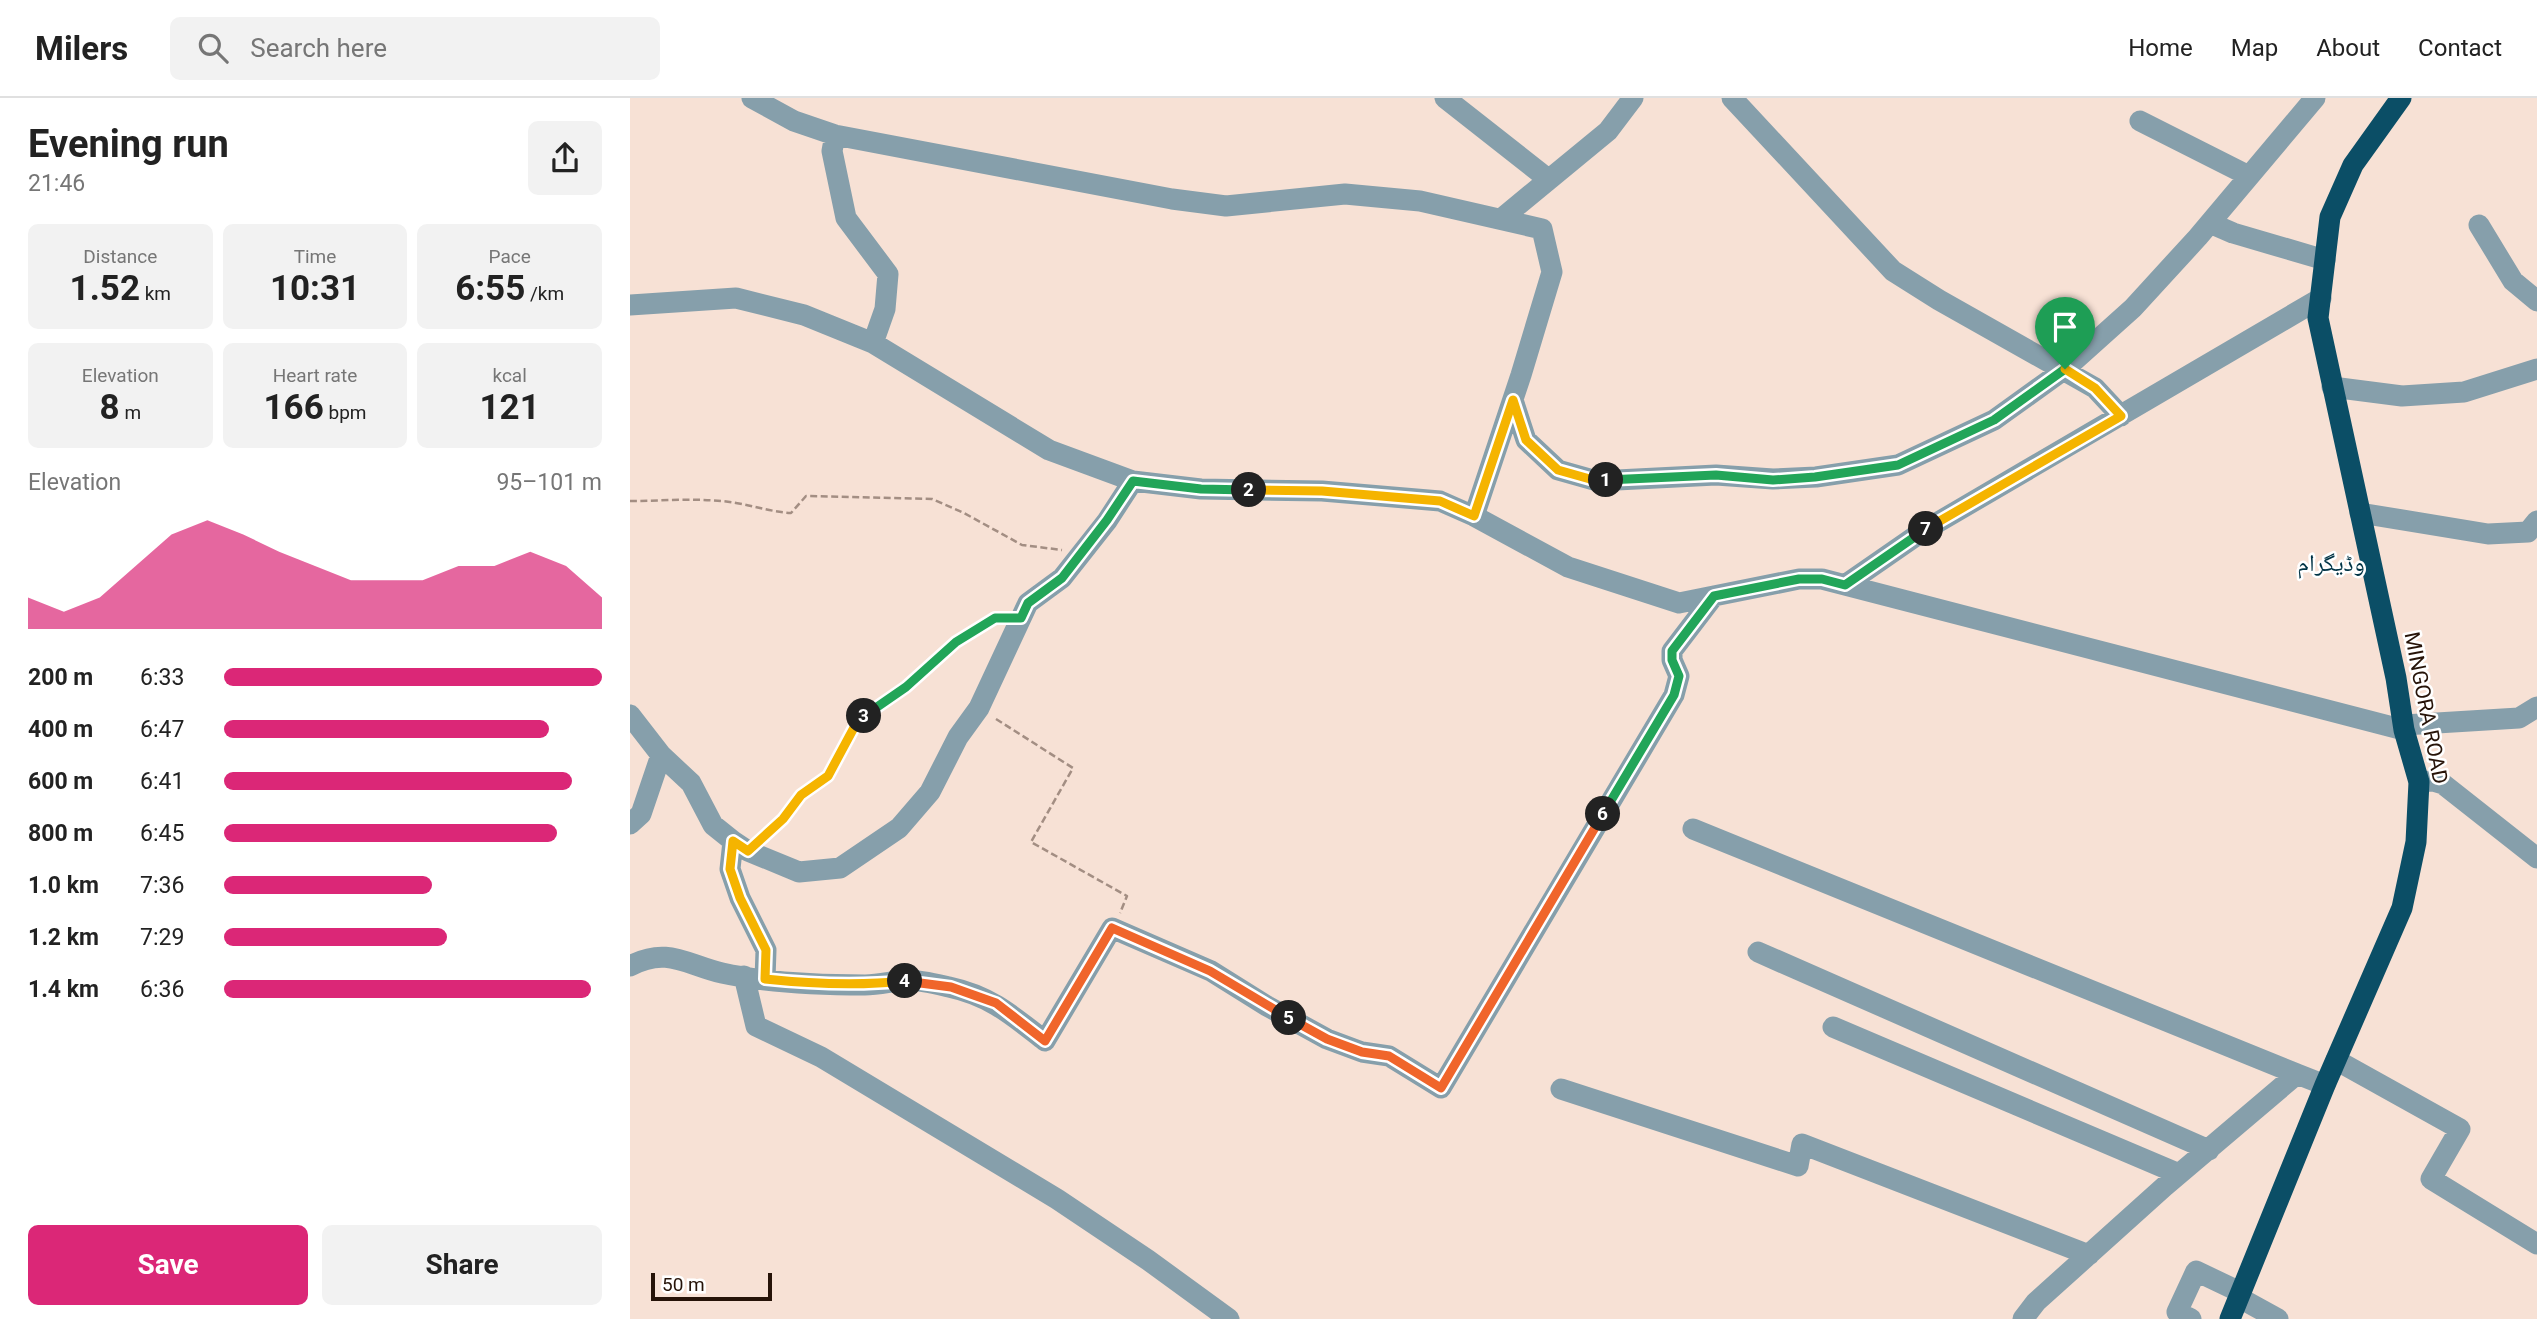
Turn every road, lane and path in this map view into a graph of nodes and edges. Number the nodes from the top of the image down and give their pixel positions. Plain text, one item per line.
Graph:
1 (752, 98) edge
2 (1445, 98) edge
3 (1633, 98) edge
4 (1732, 98) edge
5 (2315, 98) edge
6 (2401, 98) edge
7 (2140, 121) dead end
8 (835, 135) junction
9 (2249, 176) junction
10 (1548, 179) junction
11 (1501, 219) junction
12 (2210, 223) junction
13 (2479, 225) dead end
14 (2325, 260) junction
15 (2321, 298) junction
16 (2537, 301) edge
17 (630, 305) edge
18 (873, 343) junction
19 (2065, 369) junction
20 (2537, 369) edge
21 (2332, 387) junction
22 (1513, 400) junction
23 (2121, 416) junction
24 (1133, 481) junction
25 (630, 501) edge
26 (2360, 513) junction
27 (1474, 516) junction
28 (2537, 521) edge
29 (1083, 552) junction
30 (1845, 585) junction
31 (1714, 596) junction
32 (1021, 618) junction
33 (2537, 707) edge
34 (979, 708) junction
35 (630, 715) edge
36 (2404, 728) junction
37 (661, 755) junction
38 (2419, 782) junction
39 (630, 824) edge
40 (1693, 829) dead end
41 (740, 846) junction
42 (2537, 858) edge
43 (1112, 928) junction
44 (1758, 952) dead end
45 (630, 966) edge
46 (755, 978) junction
47 (1833, 1027) dead end
48 (2336, 1060) junction
49 (2297, 1074) junction
50 (2325, 1085) junction
51 (1562, 1088) dead end
52 (2209, 1150) junction
53 (2179, 1174) junction
54 (2537, 1244) edge
55 (2089, 1255) junction
56 (2239, 1294) junction
57 (1228, 1319) edge
58 (2023, 1319) edge
59 (2191, 1319) edge
60 (2230, 1319) edge
61 (2278, 1319) edge

1 - 8 street
2 - 10 street
3 - 10 street
4 - 19 street
5 - 9 street
6 - 14 highway, MINGORA ROAD
7 - 9 street
8 - 11 street
8 - 18 street
9 - 12 street
10 - 11 street
11 - 22 street
12 - 14 street
12 - 19 street
13 - 16 street
14 - 15 highway, MINGORA ROAD
15 - 21 highway, MINGORA ROAD
15 - 23 street
17 - 18 street
18 - 24 street
19 - 22 street
19 - 23 street
20 - 21 street
21 - 26 highway, MINGORA ROAD
22 - 27 street
23 - 30 street
24 - 27 street
24 - 29 street
25 - 29 path
26 - 28 street
26 - 36 highway, MINGORA ROAD
27 - 31 street
29 - 32 street
30 - 31 street
30 - 36 street
31 - 43 street
32 - 34 street
32 - 41 path
33 - 36 street
34 - 41 street
34 - 43 path
35 - 37 street
36 - 38 highway, MINGORA ROAD
37 - 39 street
37 - 41 street
38 - 42 street
38 - 48 highway, MINGORA ROAD
40 - 49 street
41 - 46 street
43 - 46 street
44 - 52 street
45 - 46 street
46 - 57 street
47 - 53 street
48 - 50 highway, MINGORA ROAD
48 - 54 street
49 - 50 street
49 - 52 street
50 - 56 highway, MINGORA ROAD
51 - 55 street
52 - 53 street
53 - 55 street
55 - 58 street
56 - 59 street
56 - 60 highway, MINGORA ROAD
56 - 61 street

